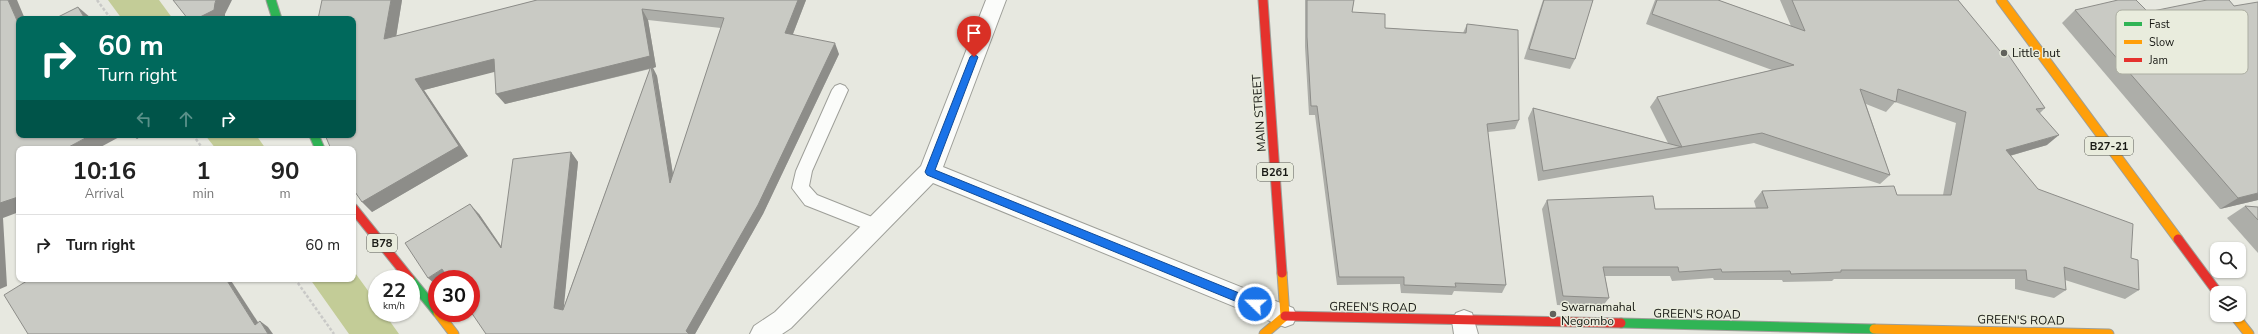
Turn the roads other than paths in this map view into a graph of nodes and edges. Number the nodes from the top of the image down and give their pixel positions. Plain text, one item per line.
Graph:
1 (271, 0) edge
2 (996, 0) edge
3 (1263, 0) edge
4 (2001, 0) edge
5 (276, 16) edge
6 (840, 90) dead end
7 (930, 172) junction
8 (356, 212) edge
9 (876, 226) junction
10 (404, 270) edge
11 (2213, 286) edge
12 (420, 291) edge
13 (428, 301) edge
14 (1285, 316) junction
15 (444, 322) edge
16 (2240, 322) edge
17 (1465, 328) edge
18 (454, 334) edge
19 (762, 334) edge
20 (1264, 334) edge
21 (2109, 334) edge
22 (2249, 334) edge

1 - 5 main road
2 - 7 street
3 - 14 main road, MAIN STREET / B261
4 - 11 main road, B27-21
6 - 9 lane
7 - 9 street
7 - 14 street
8 - 10 main road, B78
9 - 19 street
12 - 13 main road, B78
14 - 17 main road, GREEN'S ROAD
14 - 20 main road
15 - 18 main road, B78
16 - 22 main road
17 - 21 main road, GREEN'S ROAD

